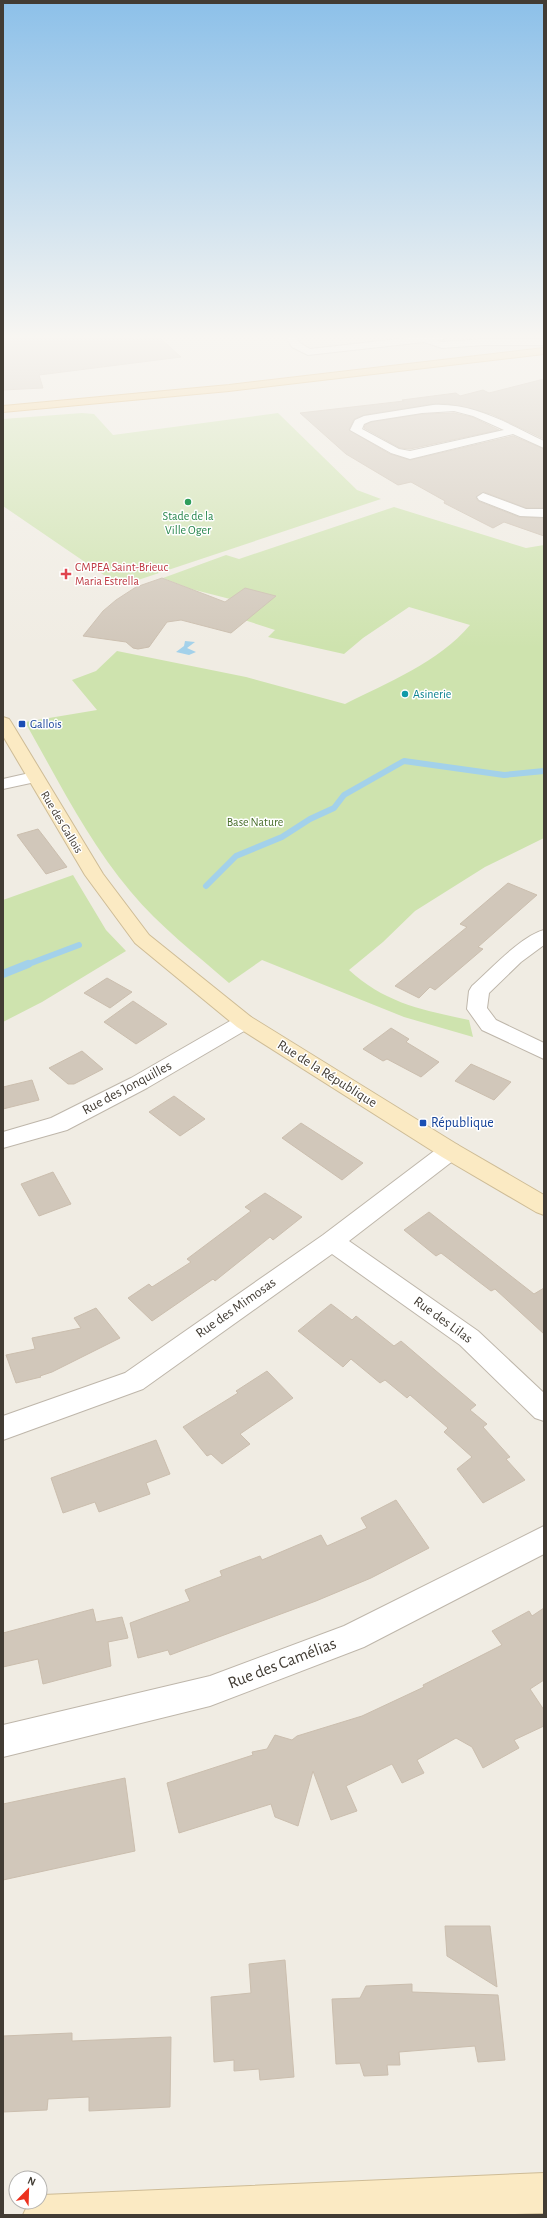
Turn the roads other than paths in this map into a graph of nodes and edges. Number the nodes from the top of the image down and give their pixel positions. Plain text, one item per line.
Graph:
1 (375, 441) edge
2 (469, 441) edge
3 (534, 441) edge
4 (544, 445) edge
5 (482, 497) dead end
6 (544, 513) edge
7 (3, 722) edge
8 (34, 777) junction
9 (3, 784) edge
10 (126, 919) joint
11 (544, 936) edge
12 (244, 1022) junction
13 (544, 1052) edge
14 (3, 1140) edge
15 (450, 1151) junction
16 (544, 1206) edge
17 (332, 1241) junction
18 (544, 1410) edge
19 (3, 1428) edge
20 (544, 1539) edge
21 (3, 1741) edge
22 (544, 2193) edge
23 (489, 2206) edge
24 (42, 2215) edge

1 - 2 street
3 - 4 street
5 - 6 street
7 - 8 main road, Rue des Gallois
8 - 9 street
8 - 10 main road, Rue des Gallois
10 - 12 main road, Rue de la République
11 - 13 street
12 - 14 street, Rue des Jonquilles
12 - 15 main road, Rue de la République
15 - 16 main road, Rue de la République
15 - 17 street, Rue des Mimosas
17 - 18 street, Rue des Lilas
17 - 19 street, Rue des Mimosas
20 - 21 street, Rue des Camélias
22 - 23 main road
23 - 24 main road

